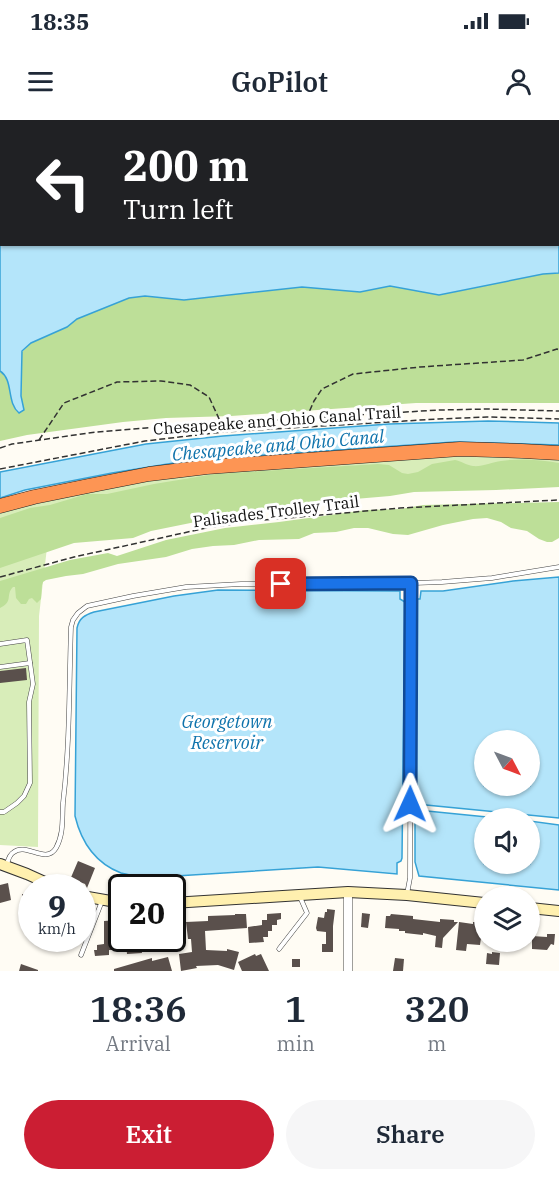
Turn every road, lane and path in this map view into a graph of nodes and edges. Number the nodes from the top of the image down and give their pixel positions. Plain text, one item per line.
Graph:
1 (559, 350) edge
2 (559, 411) edge
3 (306, 419) junction
4 (559, 419) edge
5 (221, 424) junction
6 (38, 440) junction
7 (0, 448) edge
8 (559, 453) edge
9 (0, 469) edge
10 (559, 500) edge
11 (0, 506) edge
12 (559, 567) edge
13 (0, 577) edge
14 (411, 583) junction
15 (0, 644) edge
16 (30, 663) junction
17 (0, 667) edge
18 (0, 812) edge
19 (3, 865) edge
20 (25, 874) edge
21 (348, 892) junction
22 (299, 895) junction
23 (407, 895) junction
24 (96, 900) edge
25 (102, 901) junction
26 (108, 902) edge
27 (186, 902) edge
28 (474, 902) edge
29 (540, 909) edge
30 (559, 911) edge
31 (279, 949) dead end
32 (81, 955) dead end
33 (348, 971) edge

1 - 3 path
2 - 3 path
3 - 5 path
4 - 9 path, Chesapeake and Ohio Canal Trail
5 - 6 path
5 - 6 path
6 - 7 path
8 - 11 highway
10 - 13 path, Palisades Trolley Trail
12 - 14 lane
14 - 19 lane
14 - 23 lane
15 - 16 lane
16 - 17 lane
16 - 18 lane
19 - 20 main road
21 - 22 main road
21 - 23 main road
21 - 33 street
22 - 27 main road
22 - 31 lane
23 - 28 main road
24 - 25 main road
25 - 26 main road
25 - 32 lane
29 - 30 main road

